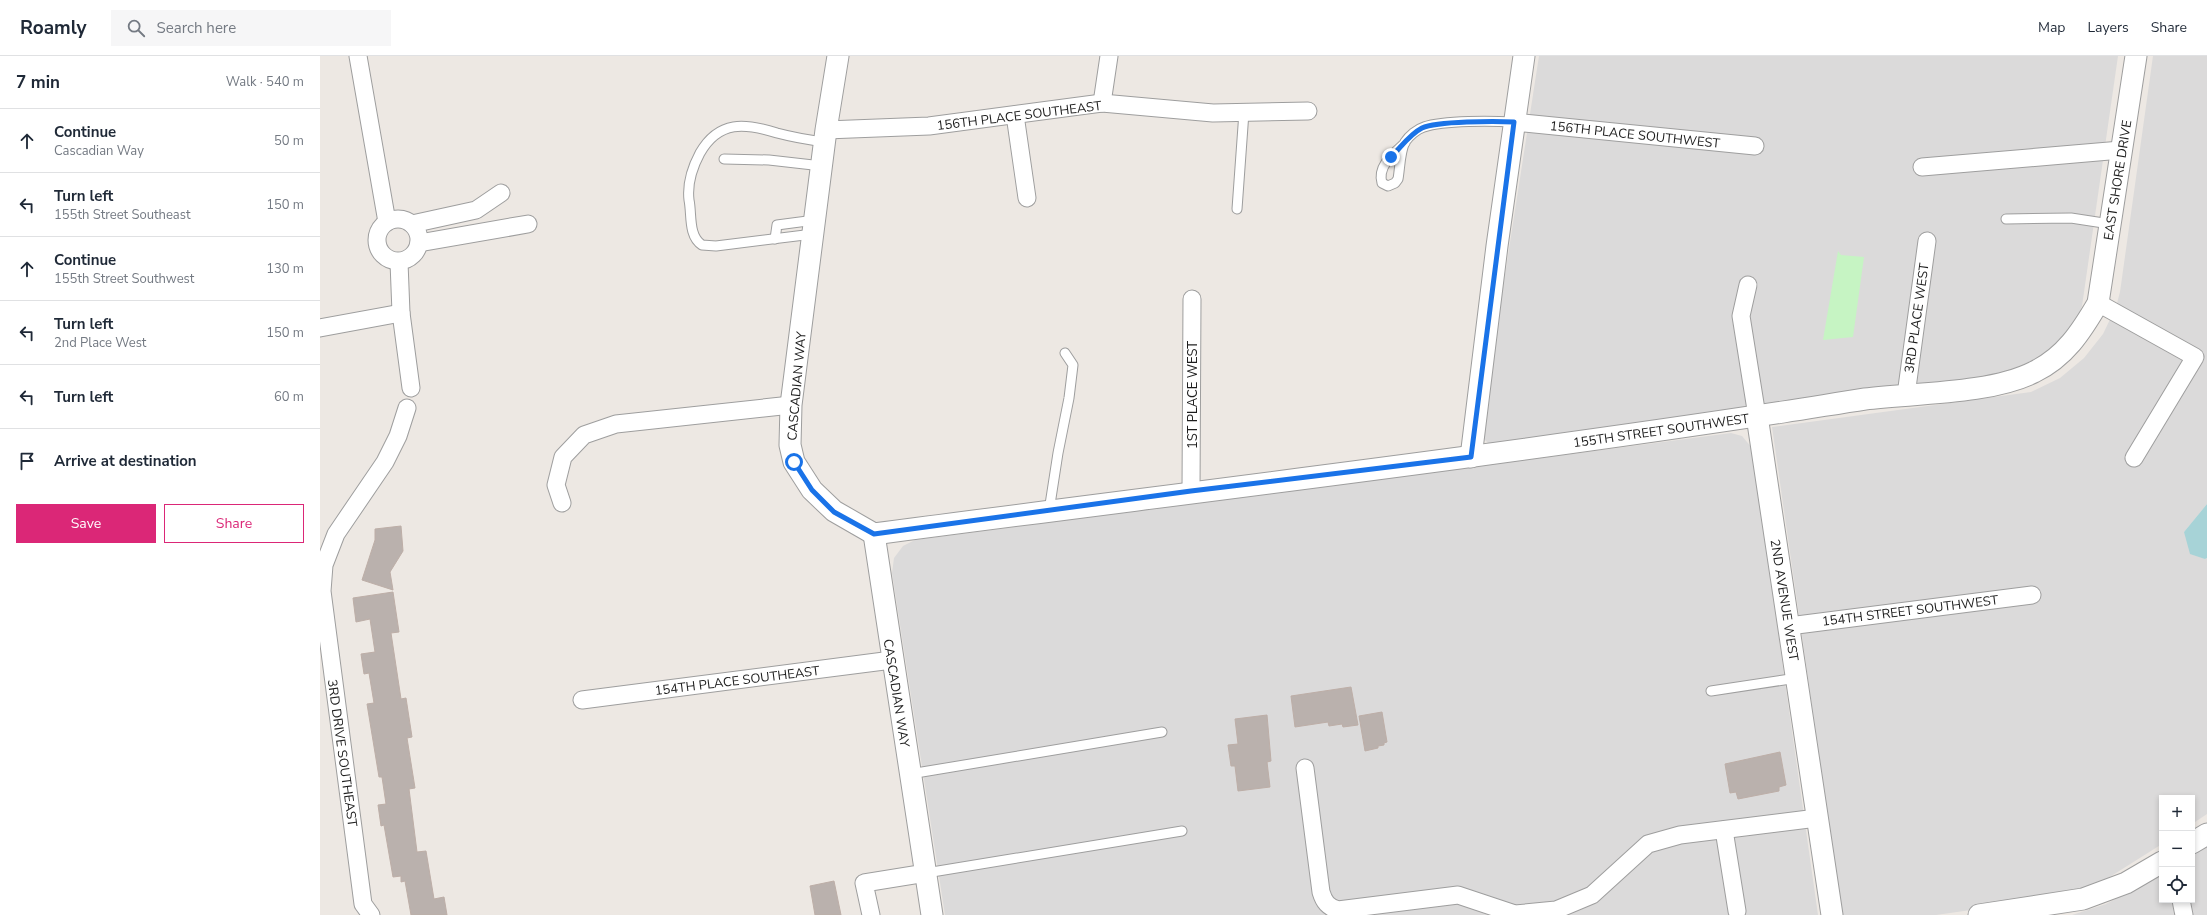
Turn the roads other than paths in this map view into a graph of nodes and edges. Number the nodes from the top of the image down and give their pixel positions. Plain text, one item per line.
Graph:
1 (358, 56) edge
2 (838, 56) edge
3 (1109, 56) edge
4 (1524, 56) edge
5 (2136, 56) edge
6 (1102, 103) junction
7 (1308, 111) dead end
8 (1244, 112) junction
9 (1015, 115) junction
10 (1514, 122) junction
11 (825, 136) junction
12 (1405, 143) dead end
13 (1755, 146) dead end
14 (2121, 150) junction
15 (724, 159) dead end
16 (822, 166) junction
17 (1922, 167) dead end
18 (501, 193) dead end
19 (1027, 198) dead end
20 (1238, 210) dead end
21 (2006, 219) dead end
22 (387, 222) junction
23 (412, 224) junction
24 (528, 224) dead end
25 (2110, 224) junction
26 (814, 227) junction
27 (775, 240) junction
28 (1927, 241) dead end
29 (420, 243) junction
30 (399, 262) junction
31 (1748, 286) dead end
32 (1192, 299) dead end
33 (2098, 303) junction
34 (401, 313) junction
35 (320, 328) edge
36 (1065, 354) dead end
37 (410, 388) dead end
38 (1906, 395) junction
39 (791, 405) junction
40 (407, 408) dead end
41 (1756, 416) junction
42 (1471, 457) junction
43 (2134, 458) dead end
44 (1191, 491) junction
45 (562, 503) dead end
46 (1049, 511) junction
47 (874, 534) junction
48 (2032, 595) dead end
49 (1789, 626) junction
50 (892, 660) junction
51 (1797, 678) junction
52 (1711, 691) dead end
53 (582, 700) dead end
54 (1162, 732) dead end
55 (1305, 768) dead end
56 (910, 774) junction
57 (1818, 818) junction
58 (1724, 830) junction
59 (1182, 831) dead end
60 (2207, 834) edge
61 (2195, 841) edge
62 (2159, 864) edge
63 (926, 873) junction
64 (2182, 903) edge
65 (364, 911) edge
66 (1737, 911) dead end
67 (1328, 912) edge
68 (871, 915) edge
69 (932, 915) edge
70 (1832, 915) edge
71 (1979, 915) edge
72 (2184, 915) edge

1 - 22 street
2 - 11 street, CASCADIAN WAY
3 - 6 street
4 - 10 street
5 - 14 street, EAST SHORE DRIVE
6 - 8 street, 156TH PLACE SOUTHEAST
6 - 9 street, 156TH PLACE SOUTHEAST
7 - 8 street, 156TH PLACE SOUTHEAST
8 - 20 lane
9 - 11 street, 156TH PLACE SOUTHEAST
9 - 19 street
10 - 12 lane
10 - 13 street, 156TH PLACE SOUTHWEST
10 - 42 street
11 - 16 street, CASCADIAN WAY
11 - 27 lane
14 - 17 street
14 - 25 street, EAST SHORE DRIVE
15 - 16 lane
16 - 26 street, CASCADIAN WAY
18 - 23 street
21 - 25 lane
22 - 23 street
22 - 30 street
23 - 29 street
24 - 29 street
25 - 33 street, EAST SHORE DRIVE
26 - 27 lane
26 - 27 lane
26 - 39 street, CASCADIAN WAY
28 - 38 street, 3RD PLACE WEST
29 - 30 street
30 - 34 street
31 - 41 street, 2ND AVENUE WEST
32 - 44 street, 1ST PLACE WEST
33 - 38 street, 155TH STREET SOUTHWEST
33 - 43 street
34 - 35 street
34 - 37 street
36 - 46 lane
38 - 41 street, 155TH STREET SOUTHWEST
39 - 45 street
39 - 47 street, CASCADIAN WAY
40 - 65 street, 3RD DRIVE SOUTHEAST
41 - 42 street, 155TH STREET SOUTHWEST
41 - 49 street, 2ND AVENUE WEST
42 - 44 street, 155TH STREET SOUTHWEST
44 - 46 street, 155TH STREET SOUTHWEST
46 - 47 street, 155TH STREET SOUTHWEST
47 - 50 street, CASCADIAN WAY
48 - 49 street, 154TH STREET SOUTHWEST
49 - 51 street, 2ND AVENUE WEST
50 - 53 street, 154TH PLACE SOUTHEAST
50 - 56 street, CASCADIAN WAY
51 - 52 lane
51 - 57 street, 2ND AVENUE WEST
54 - 56 lane
55 - 67 street
56 - 63 street, CASCADIAN WAY
57 - 58 street
57 - 70 street, 2ND AVENUE WEST
58 - 66 street
58 - 67 street
59 - 63 lane
60 - 61 street
62 - 71 street
63 - 68 street
63 - 69 street, CASCADIAN WAY
64 - 72 street

